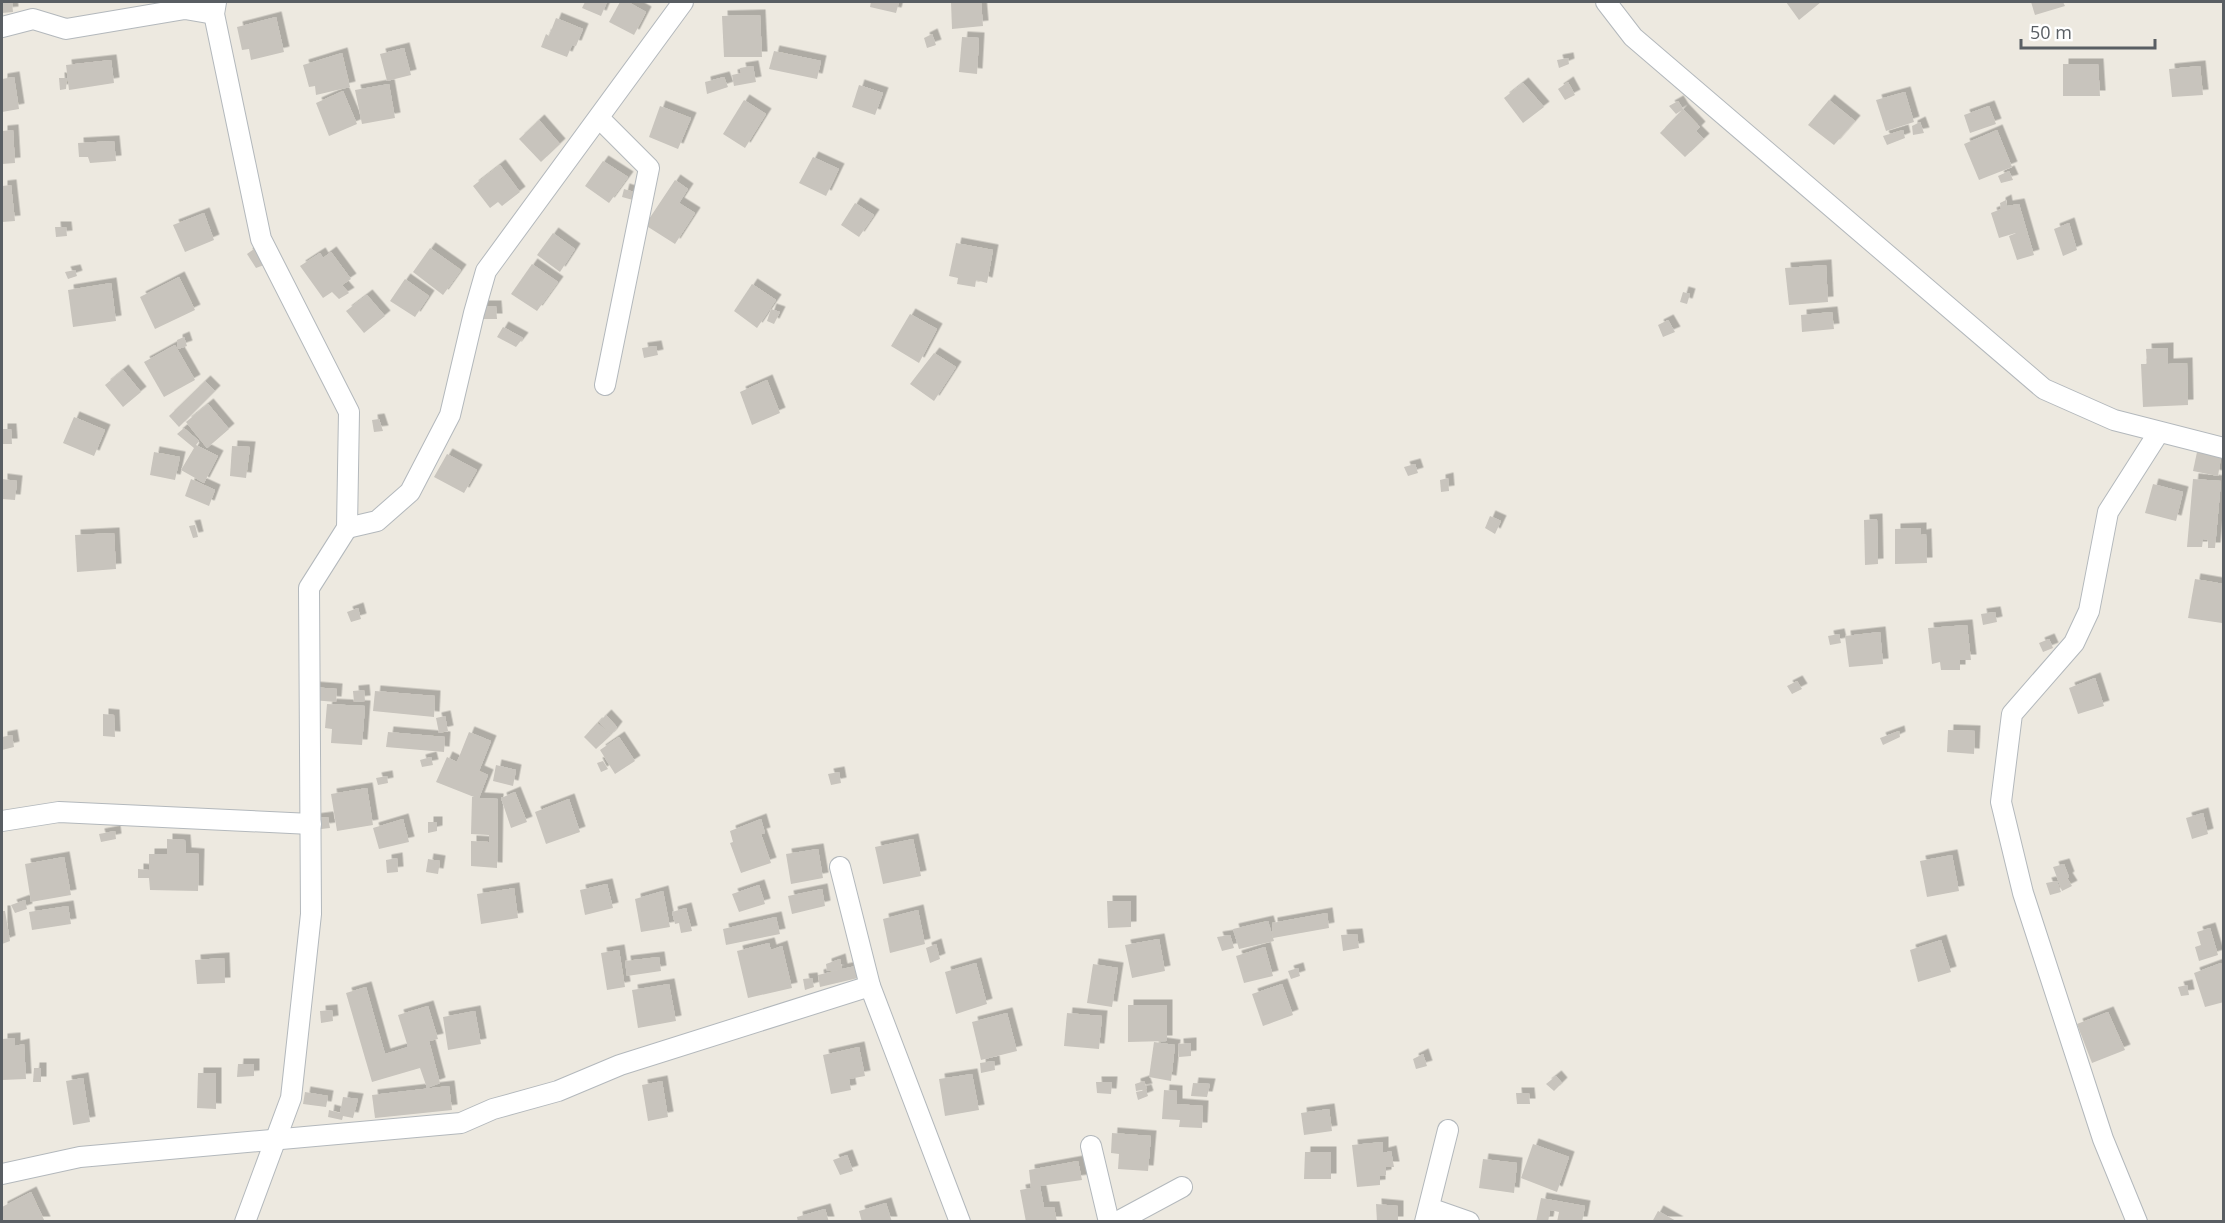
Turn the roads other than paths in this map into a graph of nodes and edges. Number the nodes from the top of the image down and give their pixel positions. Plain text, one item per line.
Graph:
1 (682, 2) edge
2 (1606, 2) edge
3 (215, 8) edge
4 (2, 27) edge
5 (599, 118) junction
6 (605, 385) dead end
7 (2160, 432) junction
8 (2223, 448) edge
9 (347, 528) junction
10 (2, 821) edge
11 (311, 824) junction
12 (840, 867) dead end
13 (870, 986) junction
14 (1448, 1130) dead end
15 (276, 1139) junction
16 (1091, 1146) dead end
17 (2, 1174) edge
18 (1182, 1187) dead end
19 (1427, 1214) edge
20 (245, 1221) edge
21 (960, 1221) edge
22 (1109, 1221) edge
23 (1117, 1221) edge
24 (1469, 1221) edge
25 (2137, 1221) edge

1 - 5 street
2 - 7 street
3 - 4 street
3 - 9 street
5 - 6 street
5 - 9 street
7 - 8 street
7 - 25 street
9 - 11 street
10 - 11 street
11 - 15 street
12 - 13 street
13 - 15 street
13 - 21 street
14 - 19 street
15 - 17 street
15 - 20 street
16 - 22 street
18 - 23 street
19 - 24 street

